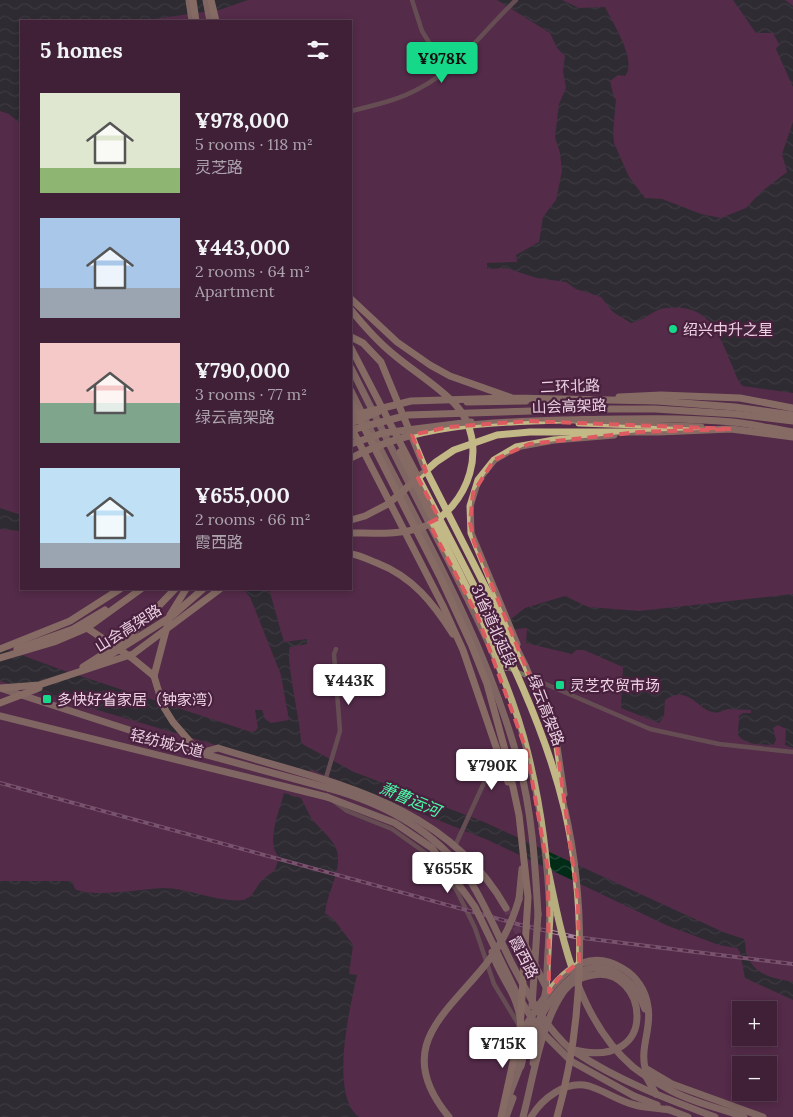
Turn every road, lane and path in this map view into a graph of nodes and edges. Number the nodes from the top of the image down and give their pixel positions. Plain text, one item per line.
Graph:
1 (189, 0) edge
2 (193, 0) edge
3 (206, 0) edge
4 (211, 0) edge
5 (412, 0) edge
6 (516, 0) edge
7 (195, 20) edge
8 (195, 20) edge
9 (212, 20) edge
10 (212, 20) edge
11 (446, 70) junction
12 (352, 111) edge
13 (352, 300) edge
14 (352, 311) edge
15 (352, 337) edge
16 (352, 350) edge
17 (352, 370) edge
18 (352, 393) edge
19 (512, 398) junction
20 (352, 404) edge
21 (793, 408) edge
22 (374, 413) junction
23 (793, 415) edge
24 (352, 416) edge
25 (364, 417) junction
26 (793, 420) edge
27 (352, 422) edge
28 (352, 428) edge
29 (416, 428) junction
30 (352, 430) edge
31 (383, 432) junction
32 (640, 432) junction
33 (793, 432) edge
34 (373, 435) junction
35 (793, 438) edge
36 (352, 444) edge
37 (400, 452) junction
38 (352, 458) edge
39 (404, 474) junction
40 (352, 520) edge
41 (352, 533) edge
42 (352, 554) edge
43 (118, 590) edge
44 (134, 590) edge
45 (140, 590) edge
46 (174, 590) edge
47 (185, 590) edge
48 (202, 590) edge
49 (218, 590) edge
50 (87, 628) junction
51 (336, 648) dead end
52 (463, 650) junction
53 (1, 654) edge
54 (525, 665) junction
55 (506, 668) joint
56 (88, 669) junction
57 (155, 679) junction
58 (0, 688) edge
59 (0, 702) edge
60 (501, 705) junction
61 (0, 716) edge
62 (793, 752) edge
63 (200, 753) junction
64 (494, 763) dead end
65 (326, 782) junction
66 (327, 797) junction
67 (519, 815) junction
68 (455, 846) junction
69 (548, 870) junction
70 (578, 901) junction
71 (506, 908) tunnel mouth
72 (485, 930) junction
73 (523, 942) tunnel mouth
74 (549, 992) junction
75 (522, 1031) junction
76 (570, 1048) junction
77 (518, 1067) junction
78 (656, 1094) junction
79 (670, 1110) junction
80 (503, 1115) edge
81 (449, 1117) edge
82 (518, 1117) edge
83 (523, 1117) edge
84 (531, 1117) edge
85 (557, 1117) edge
86 (688, 1117) edge
87 (715, 1117) edge
88 (744, 1117) edge
89 (763, 1117) edge

1 - 7 main road
2 - 8 highway
3 - 9 main road
4 - 10 highway
5 - 11 street
6 - 11 street
11 - 12 street
13 - 19 highway, bridge
14 - 41 highway, bridge
15 - 54 highway, bridge
16 - 70 highway, 绿云高架路, bridge
17 - 22 main road, 31省道北延段
18 - 25 main road
19 - 23 highway, bridge
19 - 24 highway, bridge
20 - 67 highway, bridge
21 - 22 highway, 二环北路
22 - 25 highway, 二环北路
22 - 31 main road, 31省道北延段
25 - 27 highway, 二环北路
25 - 34 main road
26 - 28 highway, 山会高架路, bridge
29 - 31 highway
29 - 35 highway
29 - 37 highway
30 - 52 highway, bridge
31 - 34 highway
31 - 39 main road, 31省道北延段
32 - 35 highway, bridge
32 - 40 highway, bridge
32 - 54 highway, bridge
33 - 38 highway, 山会高架路, bridge
34 - 36 highway
34 - 60 main road
37 - 39 highway
37 - 55 highway
39 - 69 main road, 31省道北延段
42 - 52 highway, bridge
43 - 53 highway
44 - 53 highway, 山会高架路
45 - 50 highway
46 - 59 highway, bridge
47 - 57 highway
48 - 56 highway, 山会高架路, bridge
49 - 56 highway, bridge
50 - 53 highway
50 - 57 highway
51 - 65 street
52 - 67 highway, bridge
54 - 70 highway, bridge
55 - 62 street
56 - 58 highway, bridge
57 - 63 highway
58 - 63 main road
60 - 77 main road, bridge
60 - 81 main road, bridge
61 - 66 main road, 轻纺城大道
63 - 65 main road
64 - 68 street
65 - 68 main road
65 - 76 main road, 霞西路, bridge
66 - 72 main road, 霞西路, bridge
66 - 75 street
67 - 80 highway, bridge
68 - 71 main road
69 - 82 main road, 31省道北延段, bridge
69 - 88 main road, bridge
70 - 85 highway, 绿云高架路, bridge
72 - 77 main road, bridge
72 - 79 main road, 霞西路, bridge
73 - 74 main road
74 - 75 main road
74 - 89 main road
75 - 80 street
76 - 78 main road, 霞西路
76 - 83 main road
77 - 80 main road
78 - 80 main road
78 - 87 main road, 霞西路
79 - 84 main road
79 - 86 main road, 霞西路

